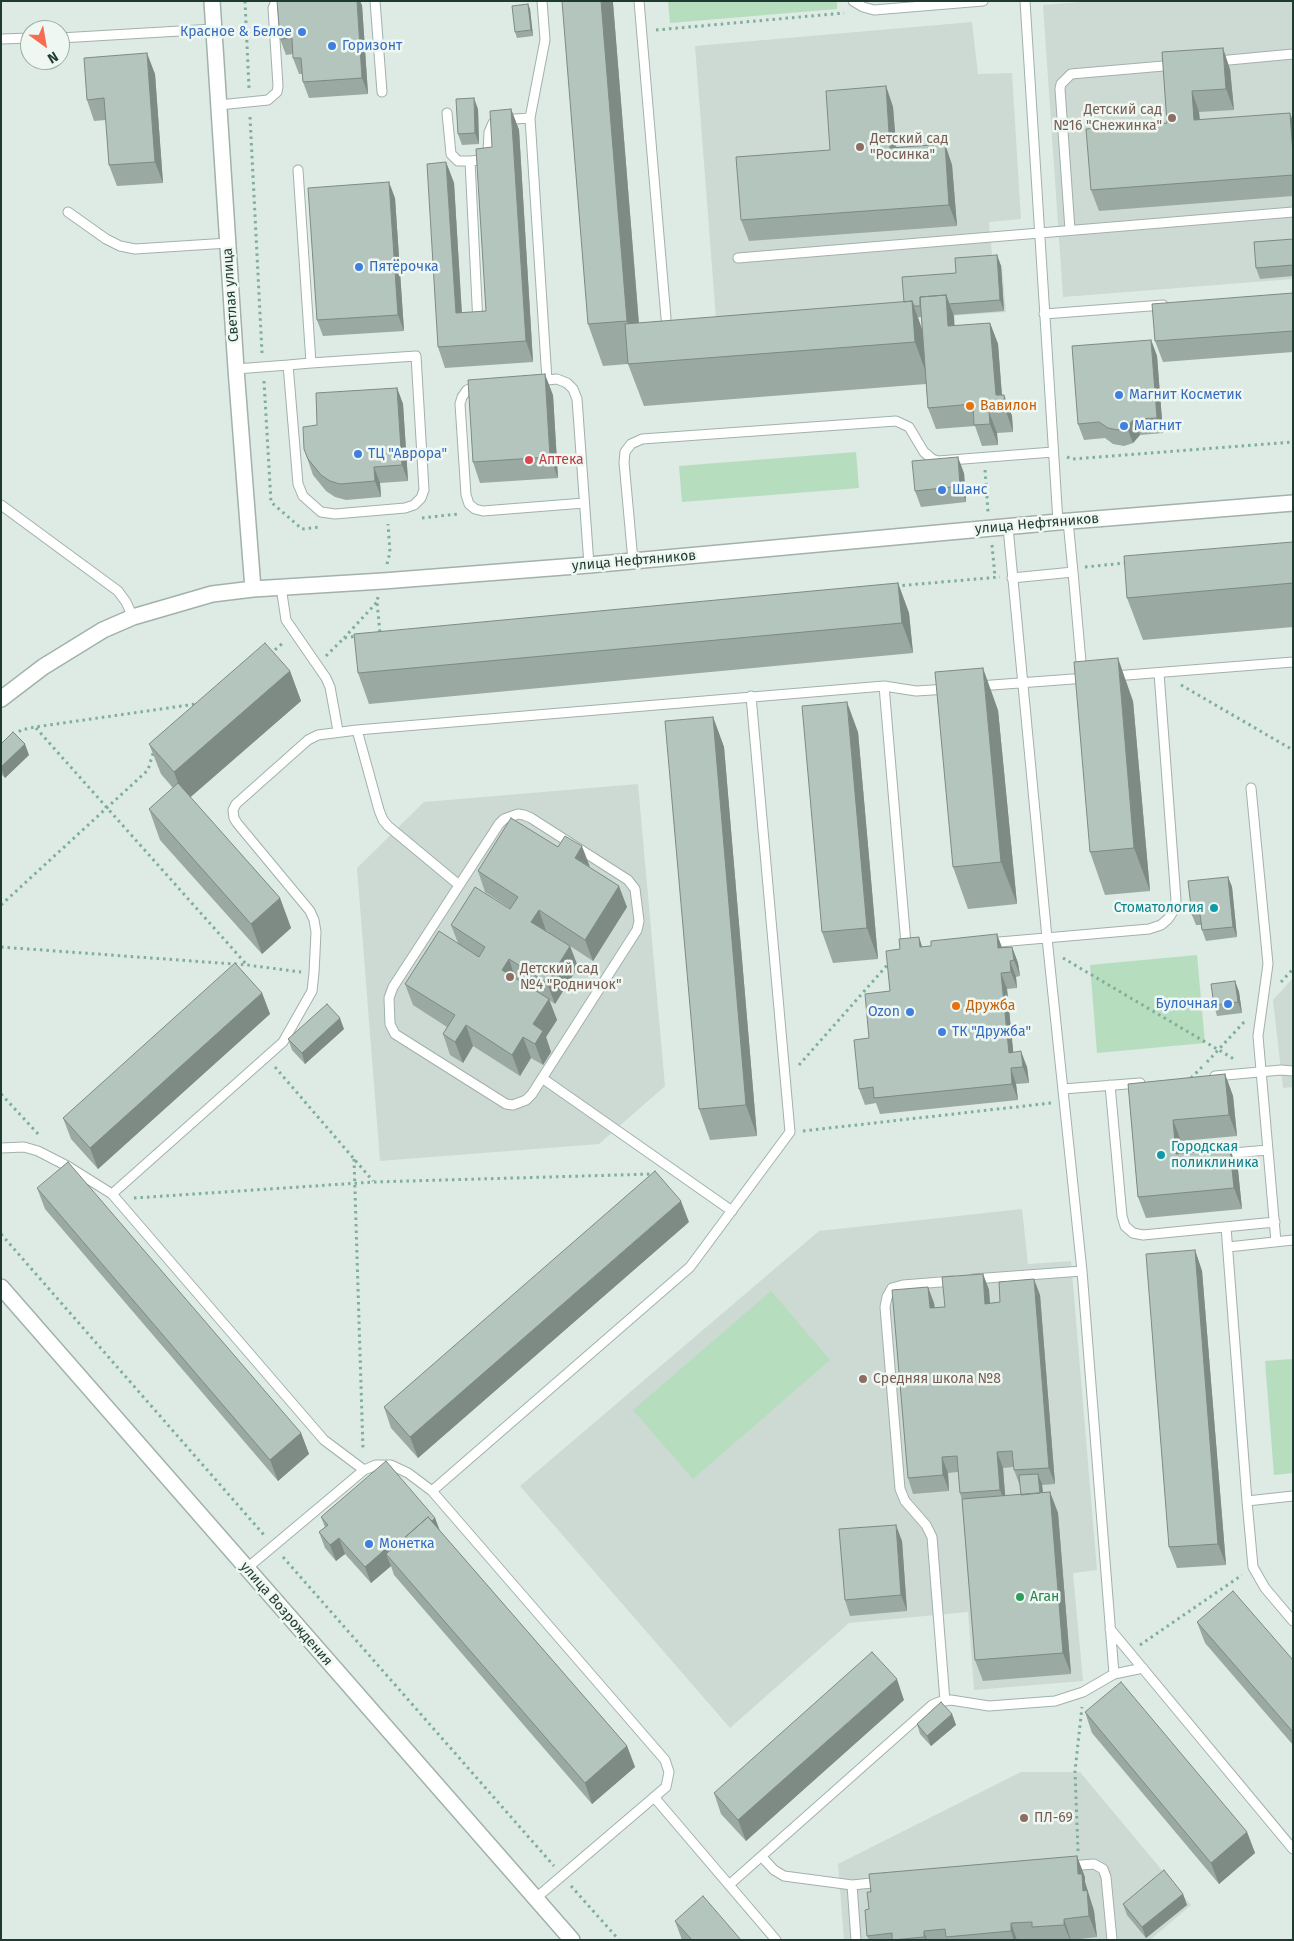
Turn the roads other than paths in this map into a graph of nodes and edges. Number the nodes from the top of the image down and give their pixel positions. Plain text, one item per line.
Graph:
1 (212, 1) edge
2 (276, 1) edge
3 (375, 1) edge
4 (542, 1) edge
5 (639, 1) edge
6 (853, 1) edge
7 (982, 1) edge
8 (1025, 1) edge
9 (214, 28) junction
10 (70, 37) edge
11 (20, 38) edge
12 (1, 39) edge
13 (1293, 54) edge
14 (1206, 62) edge
15 (1187, 64) edge
16 (382, 92) dead end
17 (219, 104) junction
18 (447, 113) dead end
19 (530, 118) junction
20 (470, 161) junction
21 (298, 170) dead end
22 (68, 212) dead end
23 (1293, 212) edge
24 (1070, 230) junction
25 (1040, 232) junction
26 (228, 243) junction
27 (738, 258) dead end
28 (1173, 304) edge
29 (1044, 314) junction
30 (666, 318) dead end
31 (478, 324) edge
32 (312, 363) junction
33 (288, 365) junction
34 (236, 369) junction
35 (547, 380) junction
36 (529, 381) edge
37 (485, 384) edge
38 (1053, 452) junction
39 (584, 503) junction
40 (1293, 503) edge
41 (1, 505) edge
42 (1063, 522) junction
43 (1008, 527) junction
44 (633, 561) junction
45 (589, 565) junction
46 (1073, 571) junction
47 (1012, 577) junction
48 (281, 587) junction
49 (253, 589) junction
50 (133, 617) junction
51 (1293, 662) edge
52 (1159, 673) junction
53 (1092, 678) junction
54 (1023, 683) junction
55 (884, 686) junction
56 (751, 696) junction
57 (1, 699) edge
58 (357, 730) junction
59 (338, 731) junction
60 (1252, 788) dead end
61 (459, 885) junction
62 (1047, 938) junction
63 (982, 943) edge
64 (915, 946) edge
65 (1293, 1071) edge
66 (1258, 1072) junction
67 (542, 1078) junction
68 (1192, 1078) edge
69 (1146, 1082) edge
70 (1110, 1085) junction
71 (1063, 1090) junction
72 (1, 1148) edge
73 (1268, 1150) junction
74 (1214, 1154) edge
75 (115, 1196) junction
76 (732, 1211) junction
77 (1275, 1222) junction
78 (1226, 1227) junction
79 (1293, 1240) edge
80 (1276, 1242) junction
81 (1228, 1247) junction
82 (1082, 1271) junction
83 (1, 1286) edge
84 (364, 1470) junction
85 (432, 1491) junction
86 (1293, 1496) edge
87 (1247, 1501) junction
88 (246, 1569) junction
89 (1293, 1621) edge
90 (1110, 1629) junction
91 (1142, 1668) junction
92 (1114, 1674) junction
93 (945, 1701) junction
94 (654, 1797) junction
95 (1293, 1850) edge
96 (762, 1857) junction
97 (1058, 1867) edge
98 (891, 1881) edge
99 (729, 1885) junction
100 (852, 1885) junction
101 (536, 1898) junction
102 (572, 1940) edge
103 (776, 1940) edge
104 (856, 1940) edge
105 (1112, 1940) edge

1 - 9 street, Светлая улица
2 - 17 lane
3 - 16 lane
4 - 19 lane
5 - 30 lane
6 - 7 lane
8 - 25 lane
9 - 10 lane
9 - 17 street, Светлая улица
11 - 12 lane
13 - 14 lane
15 - 24 lane
17 - 26 street, Светлая улица
18 - 20 lane
19 - 20 lane
19 - 35 lane
20 - 31 lane
21 - 32 lane
22 - 26 lane
23 - 24 lane
24 - 25 lane
25 - 27 lane
25 - 29 lane
26 - 34 street, Светлая улица
28 - 29 lane
29 - 38 lane
32 - 33 lane
32 - 33 lane
33 - 34 lane
34 - 49 street, Светлая улица
35 - 36 lane
35 - 39 lane
37 - 39 lane
38 - 42 lane
38 - 44 lane
39 - 45 lane
40 - 42 street, улица Нефтяников
41 - 50 lane
42 - 43 street, улица Нефтяников
42 - 46 lane
43 - 44 street, улица Нефтяников
43 - 47 lane
44 - 45 street, улица Нефтяников
45 - 48 street, улица Нефтяников
46 - 47 lane
46 - 53 lane
47 - 54 lane
48 - 49 street, улица Нефтяников
48 - 59 lane
49 - 50 street, улица Нефтяников
50 - 57 street, улица Нефтяников
51 - 52 lane
52 - 53 lane
52 - 62 lane
53 - 54 lane
54 - 55 lane
54 - 62 lane
55 - 56 lane
55 - 64 lane
56 - 58 lane
56 - 76 lane
58 - 59 lane
58 - 61 lane
59 - 75 lane
60 - 66 lane
61 - 67 lane
61 - 67 lane
62 - 63 lane
62 - 71 lane
65 - 66 lane
66 - 68 lane
66 - 73 lane
67 - 76 lane
69 - 70 lane
70 - 71 lane
70 - 78 lane
71 - 82 lane
72 - 75 lane
73 - 74 lane
73 - 77 lane
75 - 84 lane
76 - 85 lane
77 - 78 lane
77 - 80 lane
78 - 81 lane
79 - 80 lane
80 - 81 lane
81 - 87 lane
82 - 90 lane
82 - 93 lane
83 - 88 street, улица Возрождения
84 - 85 lane
84 - 88 lane
85 - 94 lane
86 - 87 lane
87 - 89 lane
88 - 101 street, улица Возрождения
90 - 91 lane
90 - 92 lane
91 - 92 lane
91 - 95 lane
92 - 93 lane
93 - 96 lane
94 - 99 lane
94 - 101 lane
96 - 99 lane
96 - 100 lane
97 - 105 lane
98 - 100 lane
99 - 103 lane
100 - 104 lane
101 - 102 street, улица Возрождения

